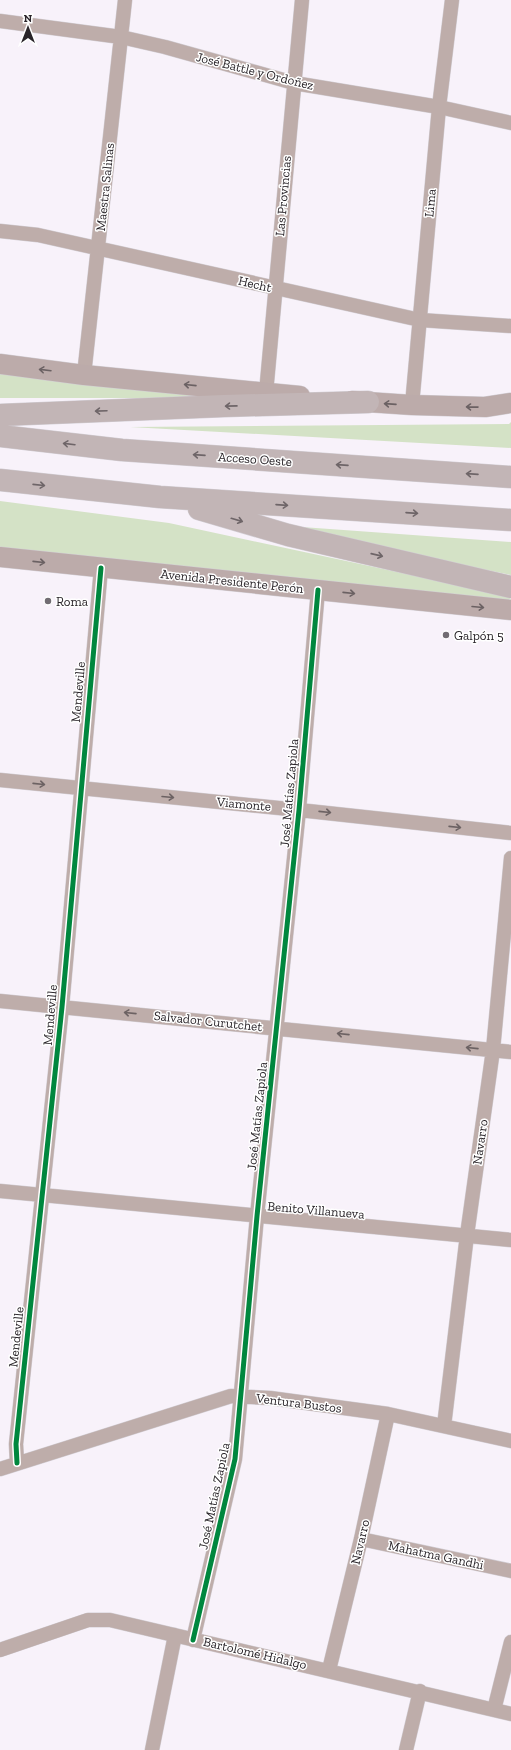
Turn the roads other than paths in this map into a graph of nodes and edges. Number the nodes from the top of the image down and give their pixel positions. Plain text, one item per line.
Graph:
1 (125, 0) edge
2 (302, 0) edge
3 (452, 0) edge
4 (0, 20) edge
5 (122, 37) junction
6 (294, 83) junction
7 (439, 107) junction
8 (511, 123) edge
9 (0, 231) edge
10 (98, 248) junction
11 (274, 289) junction
12 (420, 320) junction
13 (511, 326) edge
14 (0, 364) edge
15 (84, 375) junction
16 (266, 393) junction
17 (368, 402) junction
18 (511, 403) edge
19 (412, 405) junction
20 (0, 415) edge
21 (0, 436) edge
22 (511, 477) edge
23 (0, 480) edge
24 (160, 497) junction
25 (511, 520) edge
26 (0, 557) edge
27 (100, 568) junction
28 (511, 587) edge
29 (318, 590) junction
30 (511, 610) edge
31 (0, 780) edge
32 (80, 788) junction
33 (299, 810) junction
34 (511, 833) edge
35 (511, 858) edge
36 (0, 1001) edge
37 (62, 1007) junction
38 (278, 1028) junction
39 (493, 1050) junction
40 (511, 1052) edge
41 (0, 1191) edge
42 (43, 1196) junction
43 (257, 1216) junction
44 (467, 1235) junction
45 (511, 1240) edge
46 (241, 1396) junction
47 (388, 1414) junction
48 (444, 1426) junction
49 (511, 1441) edge
50 (17, 1463) junction
51 (0, 1469) edge
52 (361, 1539) junction
53 (511, 1571) edge
54 (175, 1635) junction
55 (194, 1640) junction
56 (511, 1642) edge
57 (0, 1650) edge
58 (329, 1670) junction
59 (420, 1691) junction
60 (494, 1710) junction
61 (511, 1714) edge
62 (152, 1750) edge
63 (406, 1750) edge

1 - 5 street, Maestra Salinas
2 - 6 street, Las Provincias
3 - 7 street, Lima
4 - 5 street, José Battle y Ordoñez
5 - 6 street, José Battle y Ordoñez
5 - 10 street, Maestra Salinas
6 - 7 street, José Battle y Ordoñez
6 - 11 street, Las Provincias
7 - 8 street, José Battle y Ordoñez
7 - 12 street, Lima
9 - 10 street, Hecht
10 - 11 street, Hecht
10 - 15 street, Maestra Salinas
11 - 12 street, Hecht
11 - 16 street, Las Provincias
12 - 13 street, Hecht
12 - 19 street, Lima
15 -> 14 street
16 -> 15 street
16 - 17 street
19 -> 17 street
17 -> 20 highway
18 -> 19 street
22 -> 21 highway, Acceso Oeste
23 -> 24 highway
24 -> 25 highway
24 -> 28 highway
26 -> 27 street, Avenida Presidente Perón
27 - 29 street, Avenida Presidente Perón
27 - 32 street, Mendeville
29 -> 30 street, Avenida Presidente Perón
29 - 33 street, José Matías Zapiola
31 -> 32 street, Viamonte
32 -> 33 street, Viamonte
32 - 37 street, Mendeville
33 -> 34 street, Viamonte
33 - 38 street, José Matías Zapiola
35 - 39 street, Navarro
36 - 37 street, Salvador Curutchet
38 -> 37 street, Salvador Curutchet
37 - 42 street, Mendeville
39 -> 38 street, Salvador Curutchet
38 - 43 street, José Matías Zapiola
39 - 40 street, Salvador Curutchet
39 - 44 street, Navarro
41 - 42 street, Benito Villanueva
42 - 43 street, Benito Villanueva
42 - 50 street, Mendeville
43 - 44 street, Benito Villanueva
43 - 46 street, José Matías Zapiola
44 - 45 street, Benito Villanueva
44 - 48 street, Navarro
46 - 47 street, Ventura Bustos
46 - 50 street, Ventura Bustos
46 - 55 street, José Matías Zapiola
47 - 48 street, Ventura Bustos
47 - 52 street, Navarro
48 - 49 street, Ventura Bustos
50 - 51 street, Ventura Bustos
52 - 53 street, Mahatma Gandhi
52 - 58 street, Navarro
54 - 55 street, Bartolomé Hidalgo
54 - 57 street, Bartolomé Hidalgo
54 - 62 street
55 - 58 street, Bartolomé Hidalgo
56 - 60 street
58 - 59 street, Bartolomé Hidalgo
59 - 60 street, Bartolomé Hidalgo
59 - 63 street
60 - 61 street, Bartolomé Hidalgo

